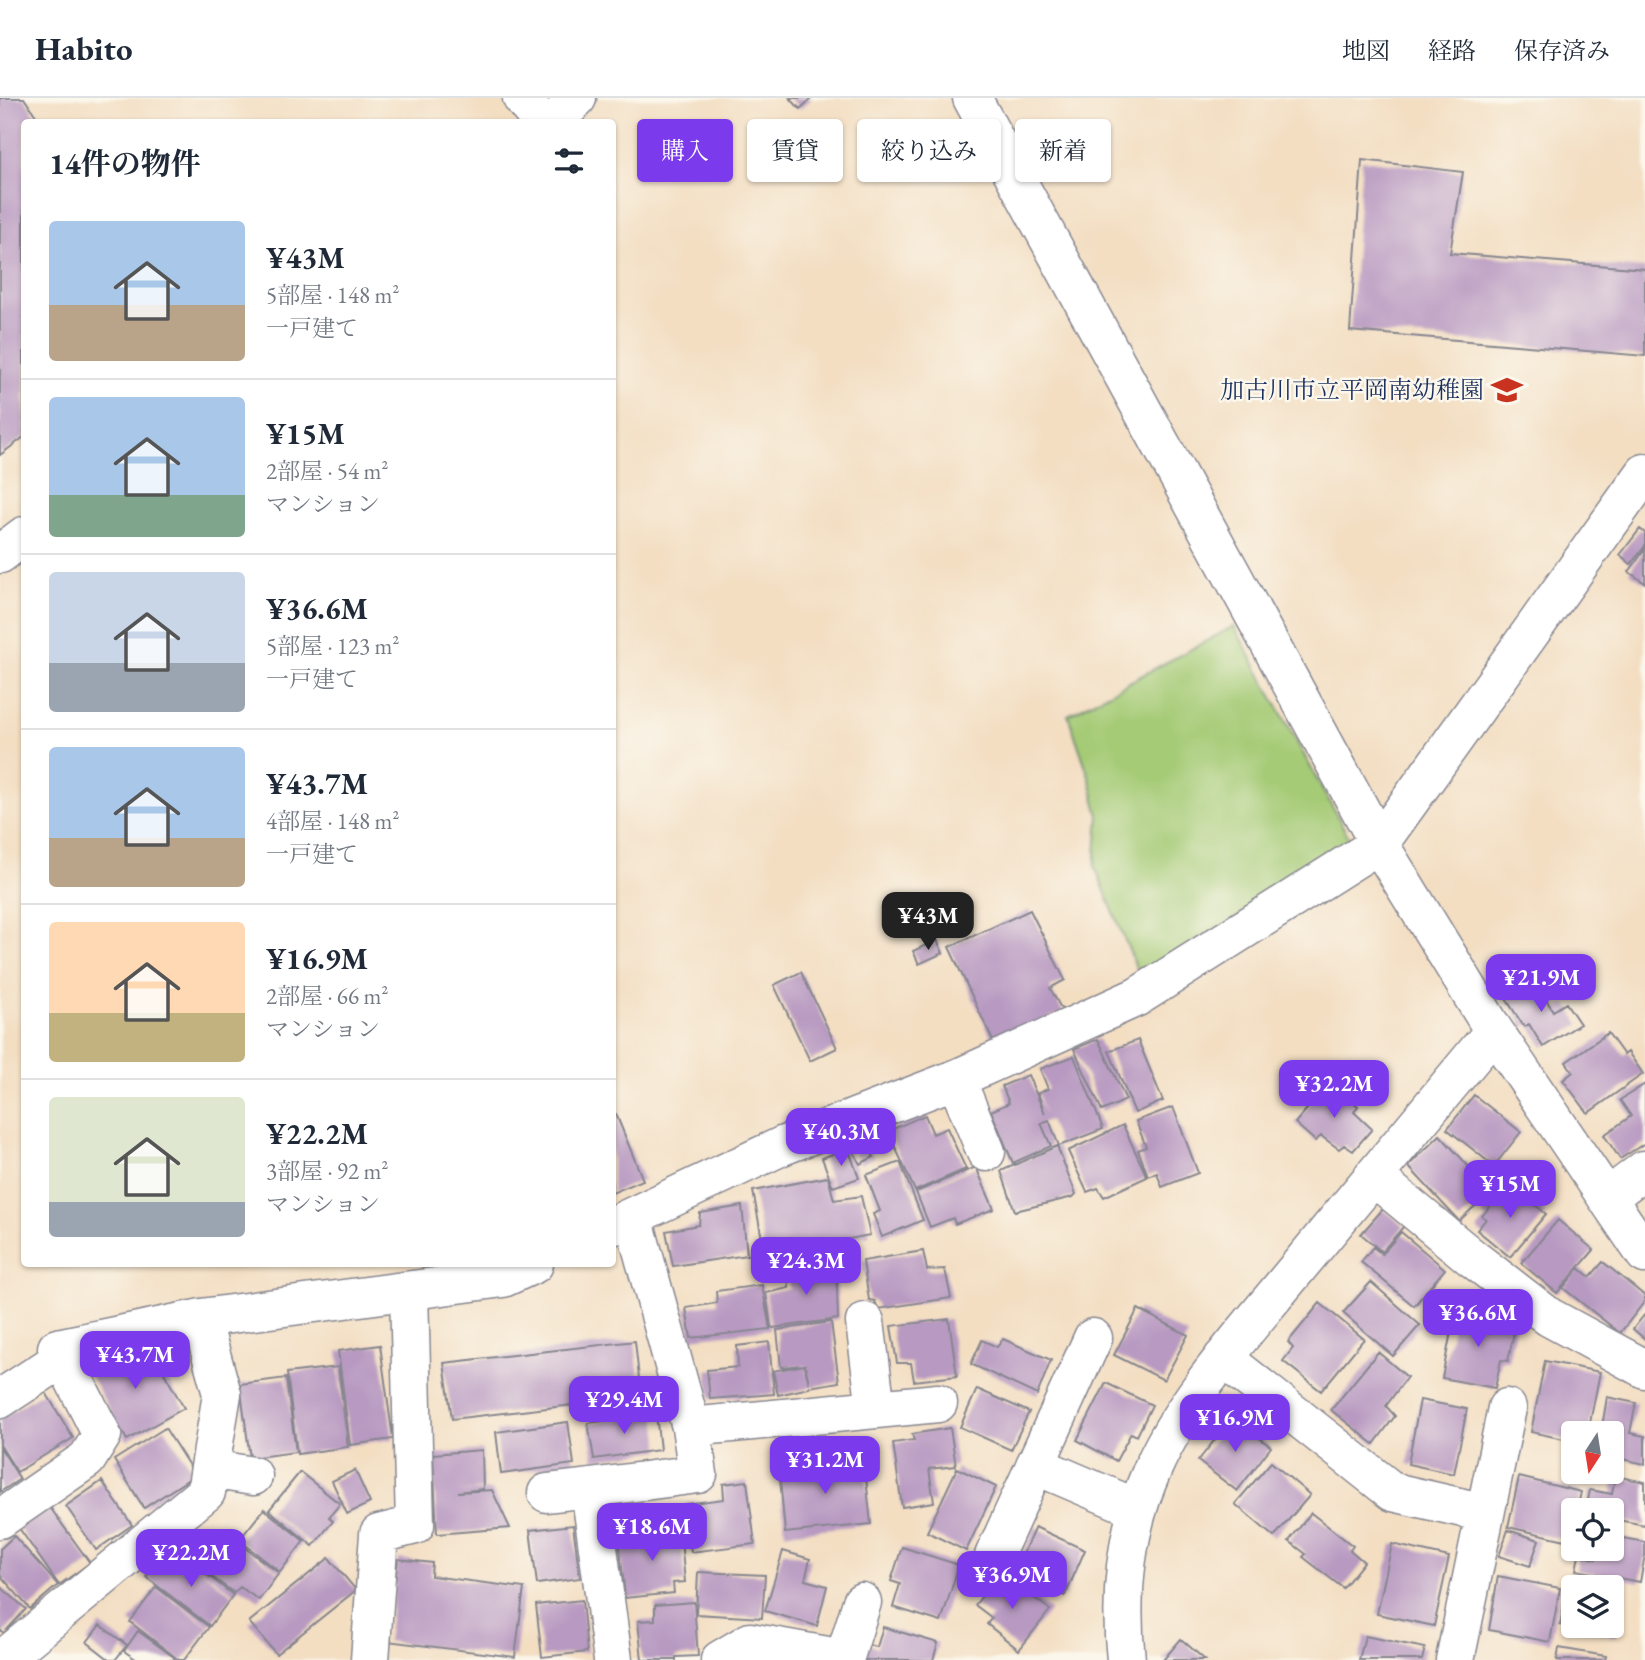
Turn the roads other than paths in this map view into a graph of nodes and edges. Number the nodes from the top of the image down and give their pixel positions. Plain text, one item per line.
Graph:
1 (522, 98) edge
2 (577, 98) edge
3 (972, 98) edge
4 (539, 119) edge
5 (558, 119) edge
6 (1645, 473) edge
7 (21, 538) edge
8 (0, 554) edge
9 (1379, 844) junction
10 (1494, 1031) junction
11 (956, 1079) junction
12 (986, 1152) dead end
13 (1644, 1170) edge
14 (1373, 1176) junction
15 (1607, 1198) junction
16 (623, 1221) edge
17 (1645, 1254) edge
18 (527, 1267) edge
19 (409, 1291) junction
20 (201, 1318) junction
21 (865, 1322) dead end
22 (1093, 1338) dead end
23 (63, 1358) junction
24 (1223, 1358) junction
25 (1645, 1369) edge
26 (0, 1399) edge
27 (938, 1403) dead end
28 (1507, 1408) dead end
29 (876, 1409) junction
30 (691, 1427) junction
31 (1035, 1465) junction
32 (209, 1469) junction
33 (253, 1476) dead end
34 (590, 1488) junction
35 (547, 1493) dead end
36 (1138, 1509) junction
37 (1485, 1513) junction
38 (0, 1519) edge
39 (994, 1556) dead end
40 (862, 1602) dead end
41 (9, 1660) edge
42 (370, 1660) edge
43 (613, 1660) edge
44 (720, 1660) edge
45 (844, 1660) edge
46 (1126, 1660) edge
47 (1455, 1660) edge

1 - 4 street
2 - 5 street
3 - 9 street
6 - 9 street
7 - 8 street
9 - 10 street
9 - 11 street
10 - 14 street
10 - 15 street
11 - 12 street
11 - 16 street
13 - 15 street
14 - 24 street
14 - 25 street
15 - 17 street
16 - 30 street
18 - 19 street
19 - 20 street
19 - 42 street
20 - 23 street
20 - 32 street
21 - 29 street
22 - 31 street
23 - 26 street
23 - 38 street
24 - 36 street
24 - 37 street
27 - 29 street
28 - 37 street
29 - 30 street
30 - 34 street
31 - 36 street
31 - 39 street
32 - 33 street
32 - 41 street
34 - 35 street
34 - 43 street
36 - 46 street
37 - 47 street
40 - 45 street
44 - 45 street

